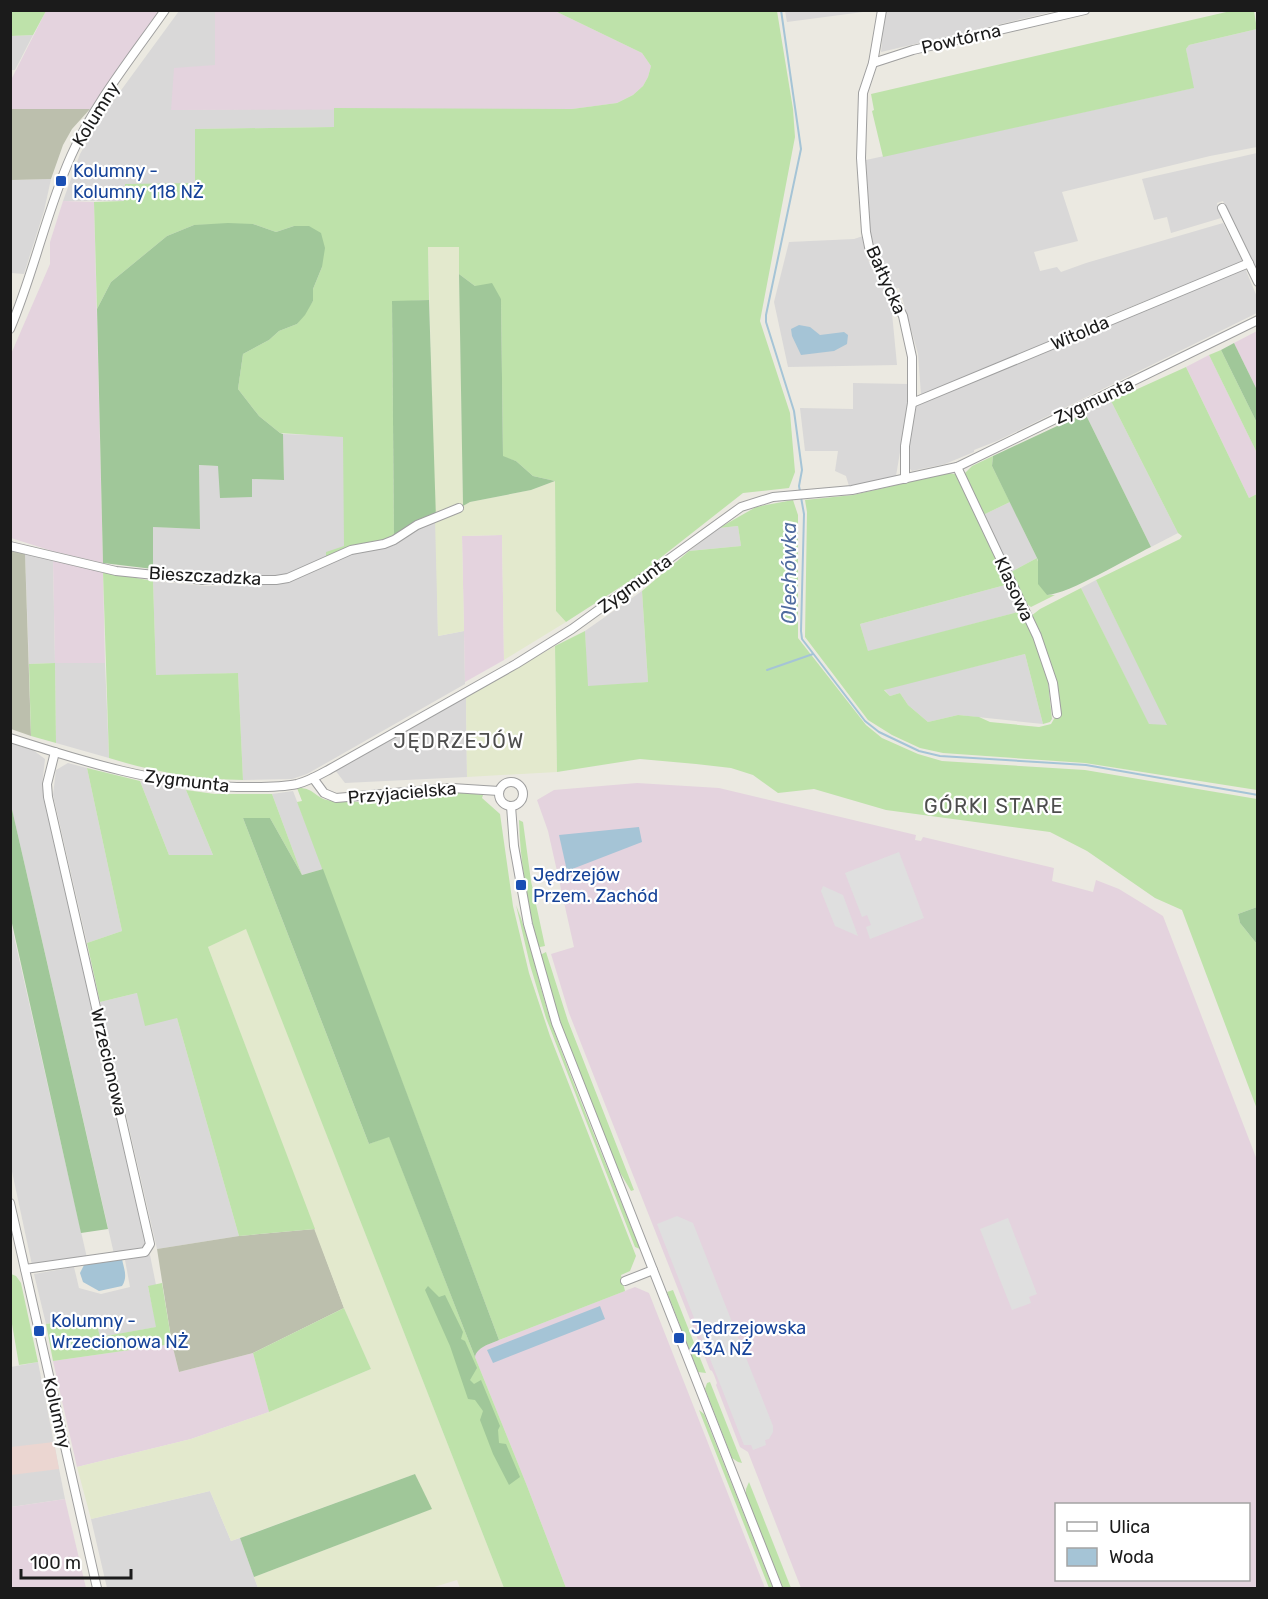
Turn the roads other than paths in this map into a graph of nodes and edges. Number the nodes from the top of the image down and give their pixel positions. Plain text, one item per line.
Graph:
1 (165, 10) edge
2 (882, 10) edge
3 (1085, 10) edge
4 (873, 63) junction
5 (1222, 208) dead end
6 (1249, 263) junction
7 (1257, 282) edge
8 (1257, 320) edge
9 (10, 329) edge
10 (912, 403) junction
11 (957, 467) junction
12 (905, 479) junction
13 (459, 508) dead end
14 (10, 546) edge
15 (1057, 714) dead end
16 (10, 738) edge
17 (55, 752) junction
18 (313, 778) junction
19 (499, 791) junction
20 (511, 806) junction
21 (10, 1203) edge
22 (25, 1269) junction
23 (653, 1270) junction
24 (625, 1281) dead end
25 (96, 1588) edge
26 (778, 1588) edge

1 - 9 street, Kolumny
2 - 4 street, Bałtycka
3 - 4 street, Powtórna
4 - 10 street, Bałtycka
5 - 6 street
6 - 7 street
6 - 10 street, Witolda
8 - 11 street, Zygmunta
10 - 12 street, Bałtycka
11 - 12 street, Zygmunta
11 - 15 street, Klasowa
12 - 18 street, Zygmunta
13 - 14 street, Bieszczadzka
16 - 17 street, Zygmunta
17 - 18 street, Zygmunta
17 - 22 street, Wrzecionowa
18 - 19 street, Przyjacielska
19 - 20 street
19 - 20 street
20 - 23 street
21 - 22 street, Kolumny
22 - 25 street, Kolumny
23 - 24 street
23 - 26 street

